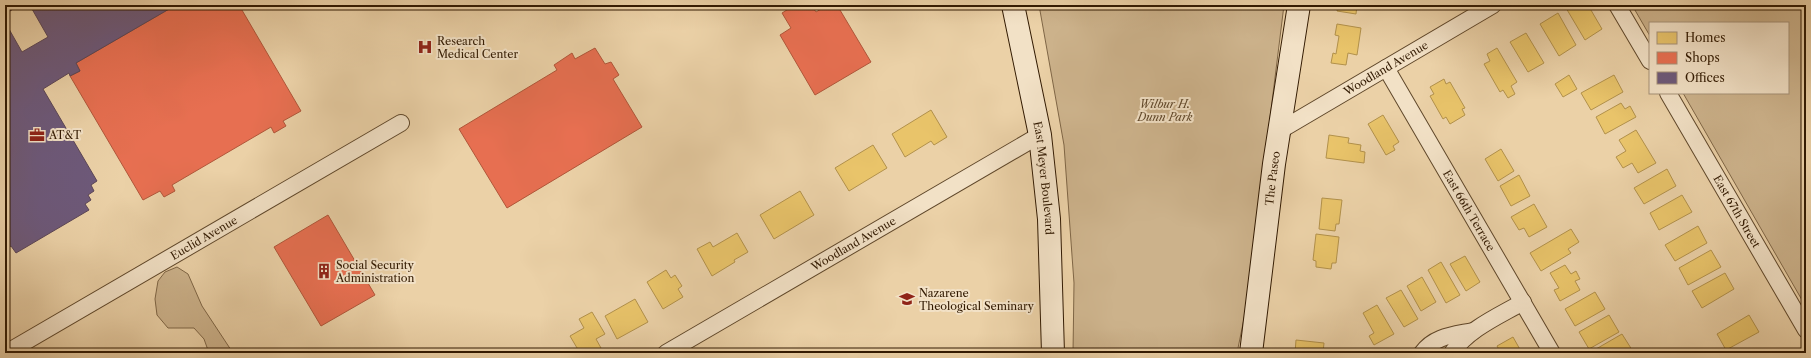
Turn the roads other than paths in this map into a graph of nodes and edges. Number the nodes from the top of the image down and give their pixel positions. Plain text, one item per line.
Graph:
1 (1013, 5) edge
2 (1299, 5) edge
3 (1493, 5) edge
4 (1617, 5) edge
5 (1649, 59) edge
6 (1386, 68) junction
7 (1669, 94) edge
8 (401, 123) dead end
9 (1279, 130) junction
10 (1040, 135) junction
11 (1523, 302) junction
12 (1475, 330) junction
13 (1806, 330) edge
14 (6, 353) edge
15 (666, 353) edge
16 (1053, 353) edge
17 (1250, 353) edge
18 (1422, 353) edge
19 (1452, 353) edge
20 (1552, 353) edge

1 - 10 main road, East Meyer Boulevard
2 - 9 main road, The Paseo
3 - 6 street, Woodland Avenue
4 - 5 street
6 - 9 street, Woodland Avenue
6 - 11 street, East 66th Terrace
7 - 13 street, East 67th Street
8 - 14 street, Euclid Avenue
9 - 17 main road, The Paseo
10 - 15 street, Woodland Avenue
10 - 16 main road, East Meyer Boulevard
11 - 12 street
11 - 20 street, East 66th Terrace
12 - 18 street
12 - 19 street

